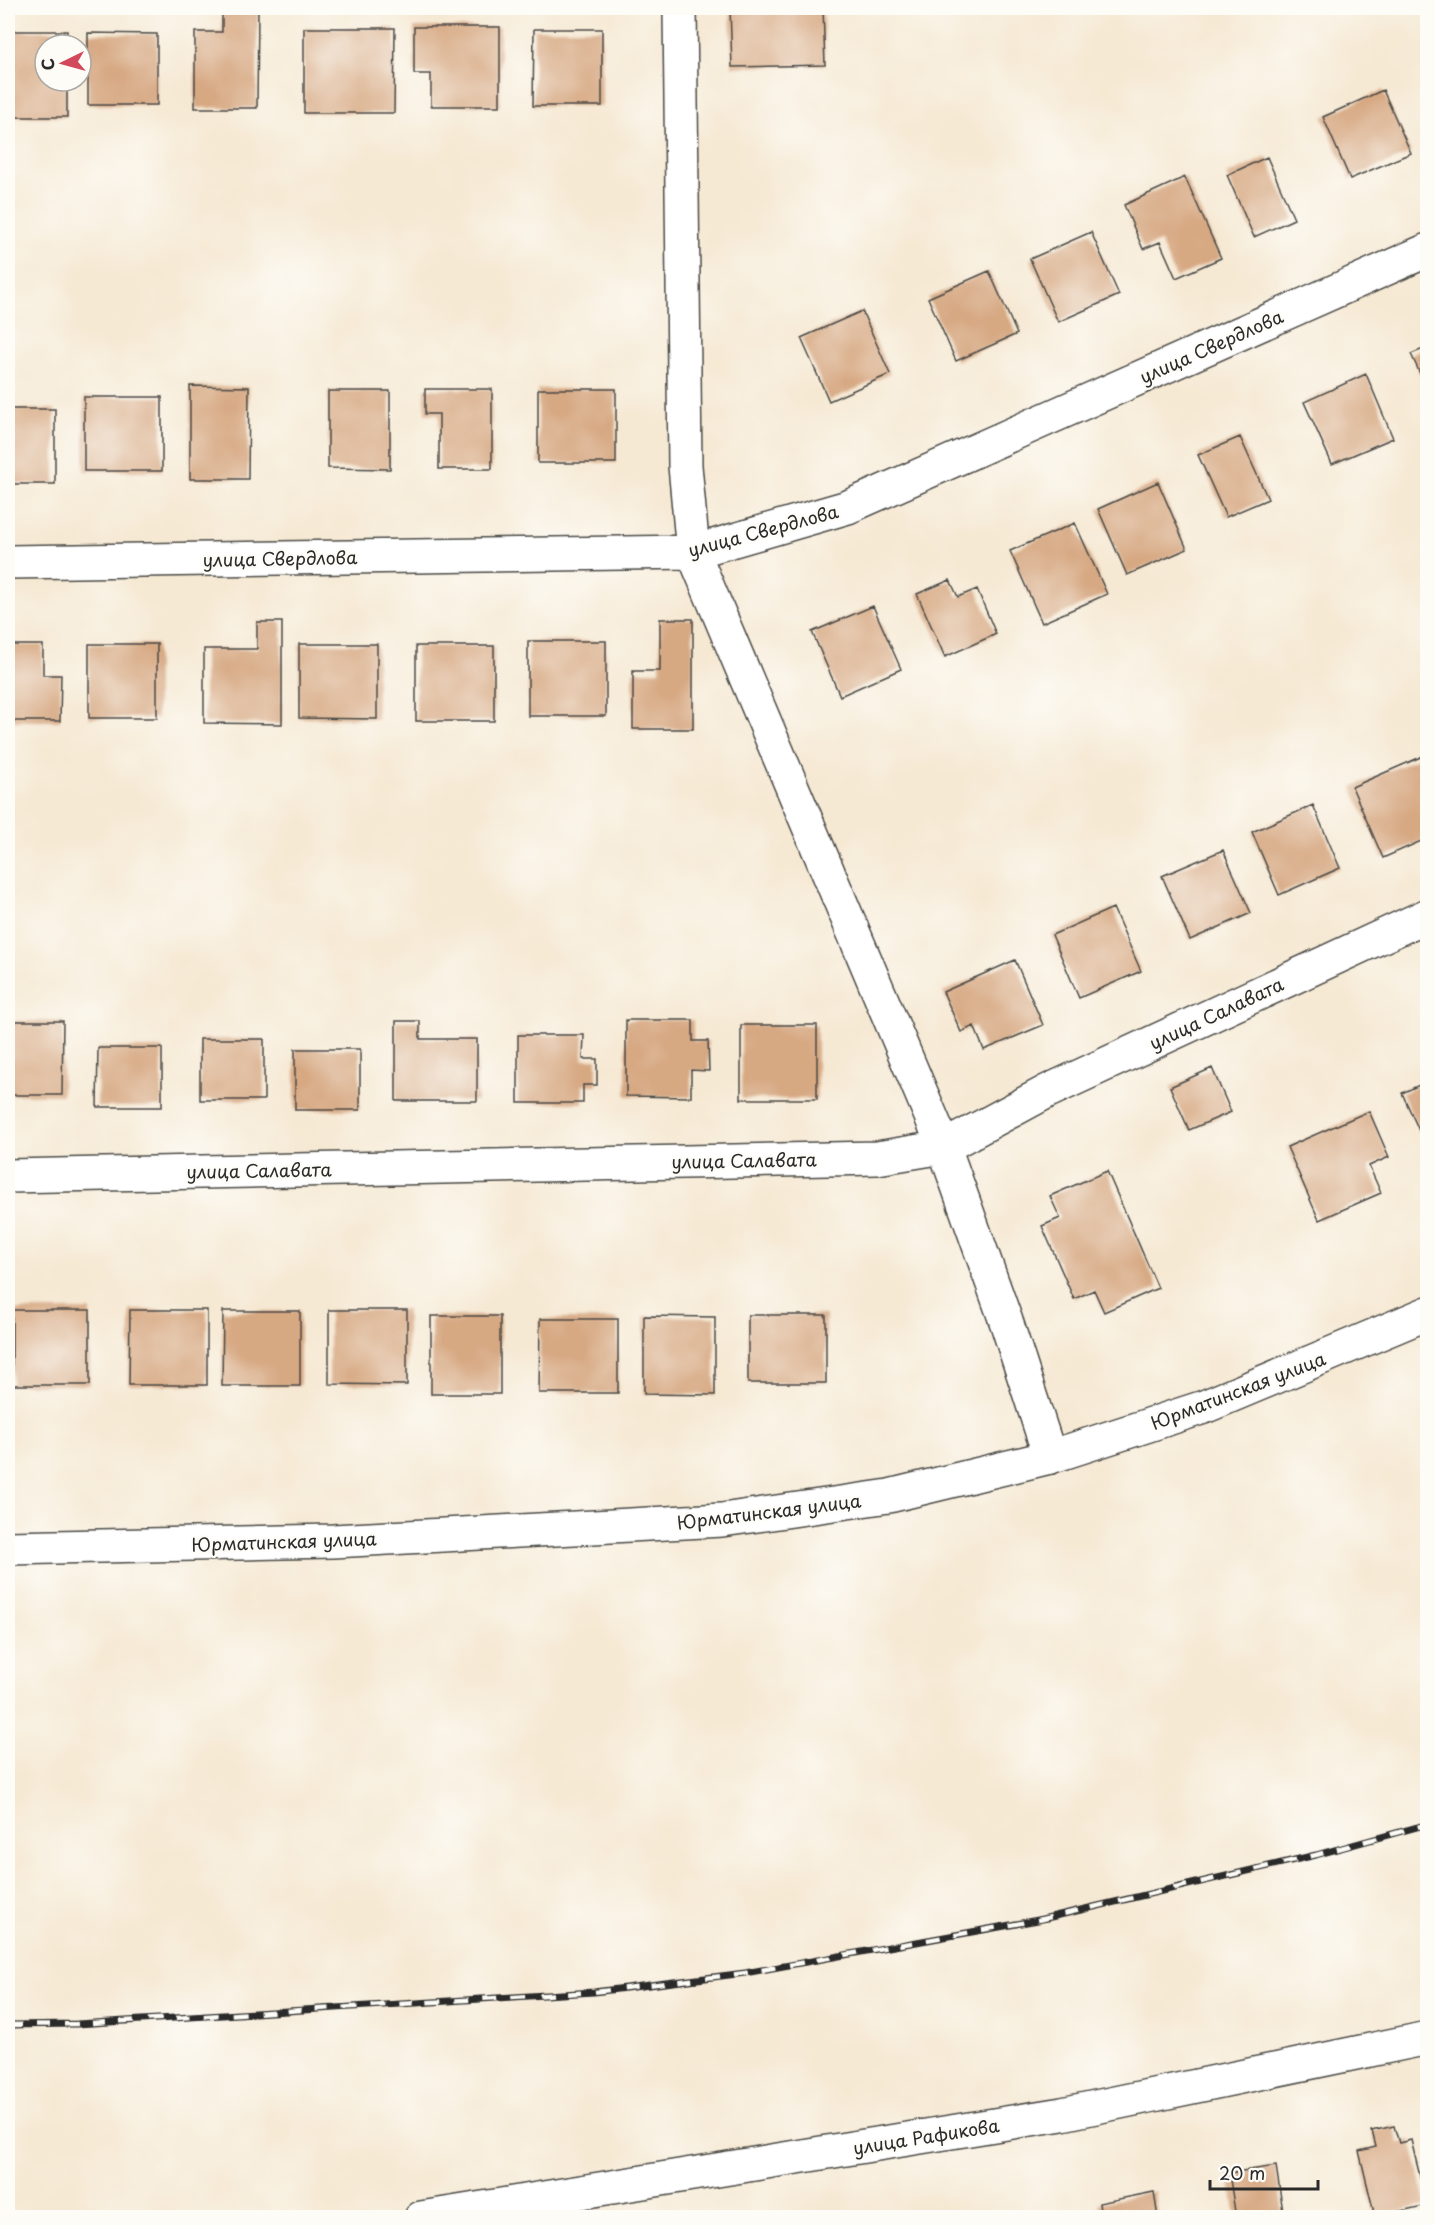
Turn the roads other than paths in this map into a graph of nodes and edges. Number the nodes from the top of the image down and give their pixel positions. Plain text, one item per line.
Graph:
1 (680, 8) edge
2 (1428, 250) edge
3 (693, 552) junction
4 (8, 562) edge
5 (1428, 915) edge
6 (944, 1147) junction
7 (8, 1176) edge
8 (1428, 1313) edge
9 (1050, 1457) junction
10 (8, 1548) edge
11 (1428, 2038) edge
12 (421, 2217) edge

1 - 3 street
2 - 3 street, улица Свердлова
3 - 4 street, улица Свердлова
3 - 6 street
5 - 6 street, улица Салавата
6 - 7 street, улица Салавата
6 - 9 street
8 - 9 street, Юрматинская улица
9 - 10 street, Юрматинская улица
11 - 12 street, улица Рафикова

